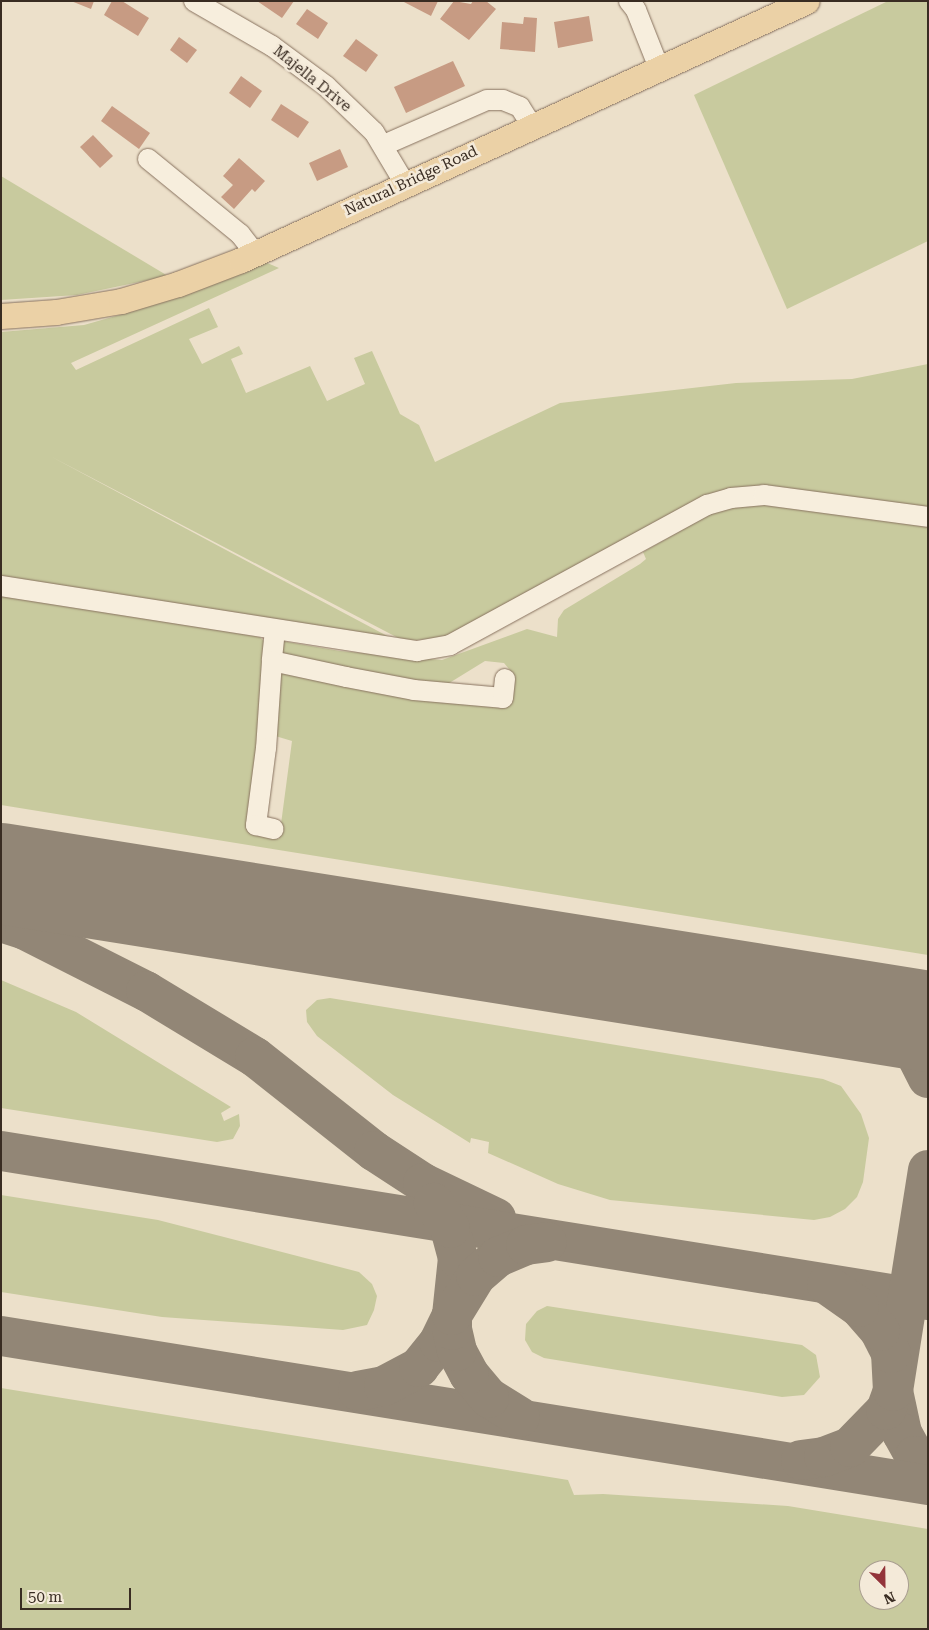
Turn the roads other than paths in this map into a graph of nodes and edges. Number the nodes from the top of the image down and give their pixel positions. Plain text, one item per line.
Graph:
1 (194, 1) edge
2 (629, 1) edge
3 (807, 1) edge
4 (660, 68) junction
5 (532, 126) junction
6 (384, 145) junction
7 (148, 159) dead end
8 (405, 184) junction
9 (255, 253) junction
10 (1, 316) edge
11 (928, 517) edge
12 (1, 586) edge
13 (275, 630) junction
14 (272, 661) junction
15 (505, 678) dead end
16 (274, 829) dead end

1 - 6 street, Majella Drive
2 - 4 street
3 - 4 main road, Natural Bridge Road
4 - 5 main road, Natural Bridge Road
5 - 6 street
5 - 8 main road, Natural Bridge Road
6 - 8 street, Majella Drive
7 - 9 street
8 - 9 main road, Natural Bridge Road
9 - 10 main road, Natural Bridge Road
11 - 13 street
12 - 13 street
13 - 14 street
14 - 15 street
14 - 16 street

